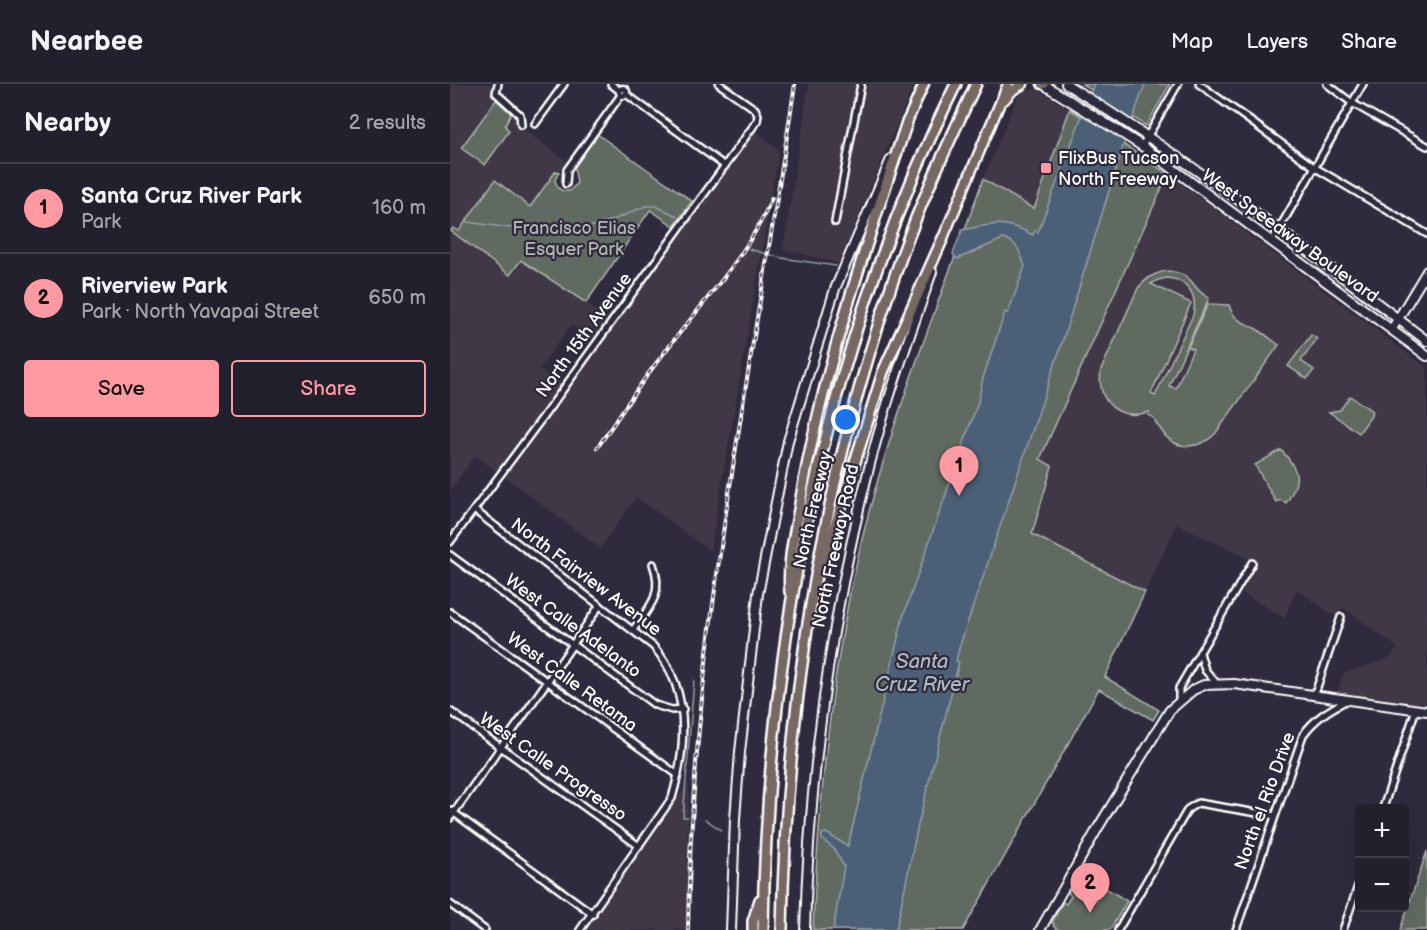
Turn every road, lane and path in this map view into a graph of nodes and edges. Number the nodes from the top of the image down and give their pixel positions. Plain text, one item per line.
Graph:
1 (564, 84) edge
2 (611, 84) edge
3 (719, 84) edge
4 (861, 84) edge
5 (956, 84) edge
6 (976, 84) edge
7 (1008, 84) edge
8 (1023, 84) edge
9 (1043, 84) edge
10 (1066, 84) edge
11 (1178, 84) edge
12 (1199, 84) edge
13 (1327, 84) edge
14 (1363, 84) edge
15 (497, 85) edge
16 (922, 85) edge
17 (624, 91) edge
18 (1352, 103) junction
19 (1000, 104) junction
20 (907, 122) junction
21 (535, 124) dead end
22 (521, 125) dead end
23 (1148, 135) junction
24 (1142, 146) junction
25 (1427, 146) edge
26 (725, 166) junction
27 (1314, 167) junction
28 (566, 183) dead end
29 (835, 222) dead end
30 (1279, 229) junction
31 (1427, 234) edge
32 (943, 238) junction
33 (1272, 241) junction
34 (1427, 271) edge
35 (1398, 318) junction
36 (1392, 329) junction
37 (1427, 341) edge
38 (1427, 356) edge
39 (474, 510) junction
40 (450, 542) edge
41 (450, 555) edge
42 (1252, 563) dead end
43 (653, 564) dead end
44 (791, 603) junction
45 (600, 605) junction
46 (809, 611) junction
47 (450, 612) edge
48 (1341, 617) dead end
49 (633, 630) junction
50 (574, 644) junction
51 (1200, 653) junction
52 (547, 682) junction
53 (1217, 684) junction
54 (1314, 696) junction
55 (1179, 700) junction
56 (1347, 700) junction
57 (683, 709) junction
58 (1416, 709) junction
59 (450, 711) edge
60 (1427, 711) edge
61 (500, 747) junction
62 (678, 775) junction
63 (1384, 804) edge
64 (451, 813) edge
65 (1275, 816) junction
66 (639, 846) junction
67 (763, 890) junction
68 (1355, 892) edge
69 (450, 904) edge
70 (593, 914) junction
71 (485, 930) edge
72 (580, 930) edge
73 (731, 930) edge
74 (753, 930) edge
75 (763, 930) edge
76 (782, 930) edge
77 (805, 930) edge
78 (1040, 930) edge
79 (1118, 930) edge
80 (1236, 930) edge
81 (1343, 930) edge

1 - 21 street
2 - 17 street
3 - 26 street, North 15th Avenue
4 - 29 street
5 - 44 highway, North Freeway
6 - 46 highway, North Freeway
7 - 19 main road, North Freeway Road
8 - 19 main road
9 - 24 main road, West Speedway Boulevard
10 - 23 main road, West Speedway Boulevard
11 - 23 street
12 - 27 street
13 - 18 street
14 - 18 street
15 - 22 street
16 - 20 main road
17 - 26 street
17 - 28 street
18 - 25 street
18 - 27 street
19 - 32 main road, North Freeway Road
20 - 44 highway
20 - 73 main road
23 - 24 street
23 - 30 main road, West Speedway Boulevard
24 - 33 main road, West Speedway Boulevard
26 - 39 street, North 15th Avenue
27 - 30 street
27 - 31 street
30 - 33 street
30 - 35 main road, West Speedway Boulevard
32 - 46 highway
32 - 77 main road, North Freeway Road
33 - 36 main road, West Speedway Boulevard
34 - 35 main road
35 - 36 main road
35 - 37 main road, West Speedway Boulevard
36 - 38 main road, West Speedway Boulevard
39 - 40 street, North 15th Avenue
39 - 45 street, North Fairview Avenue
41 - 50 street, West Calle Adelanto
42 - 51 street
43 - 49 street
44 - 67 highway, North Freeway
45 - 49 street, North Fairview Avenue
45 - 50 street
46 - 76 highway, North Freeway
47 - 52 street, West Calle Retama
48 - 54 street
49 - 57 street, North Fairview Avenue
50 - 52 street
50 - 57 street, West Calle Adelanto
51 - 53 street
51 - 55 street
52 - 61 street
52 - 62 street, West Calle Retama
53 - 54 main road
53 - 55 main road
54 - 56 main road
55 - 78 main road
56 - 58 main road
56 - 65 street, North el Rio Drive
57 - 62 street, North Fairview Avenue
58 - 60 main road
58 - 63 street
59 - 61 street, West Calle Progresso
61 - 64 street
61 - 66 street, West Calle Progresso
62 - 66 street, North Fairview Avenue
64 - 70 street
65 - 79 street
65 - 80 street, North el Rio Drive
66 - 70 street, North Fairview Avenue
67 - 74 highway
67 - 75 highway, North Freeway
68 - 81 street
69 - 71 street
70 - 72 street, North Fairview Avenue

